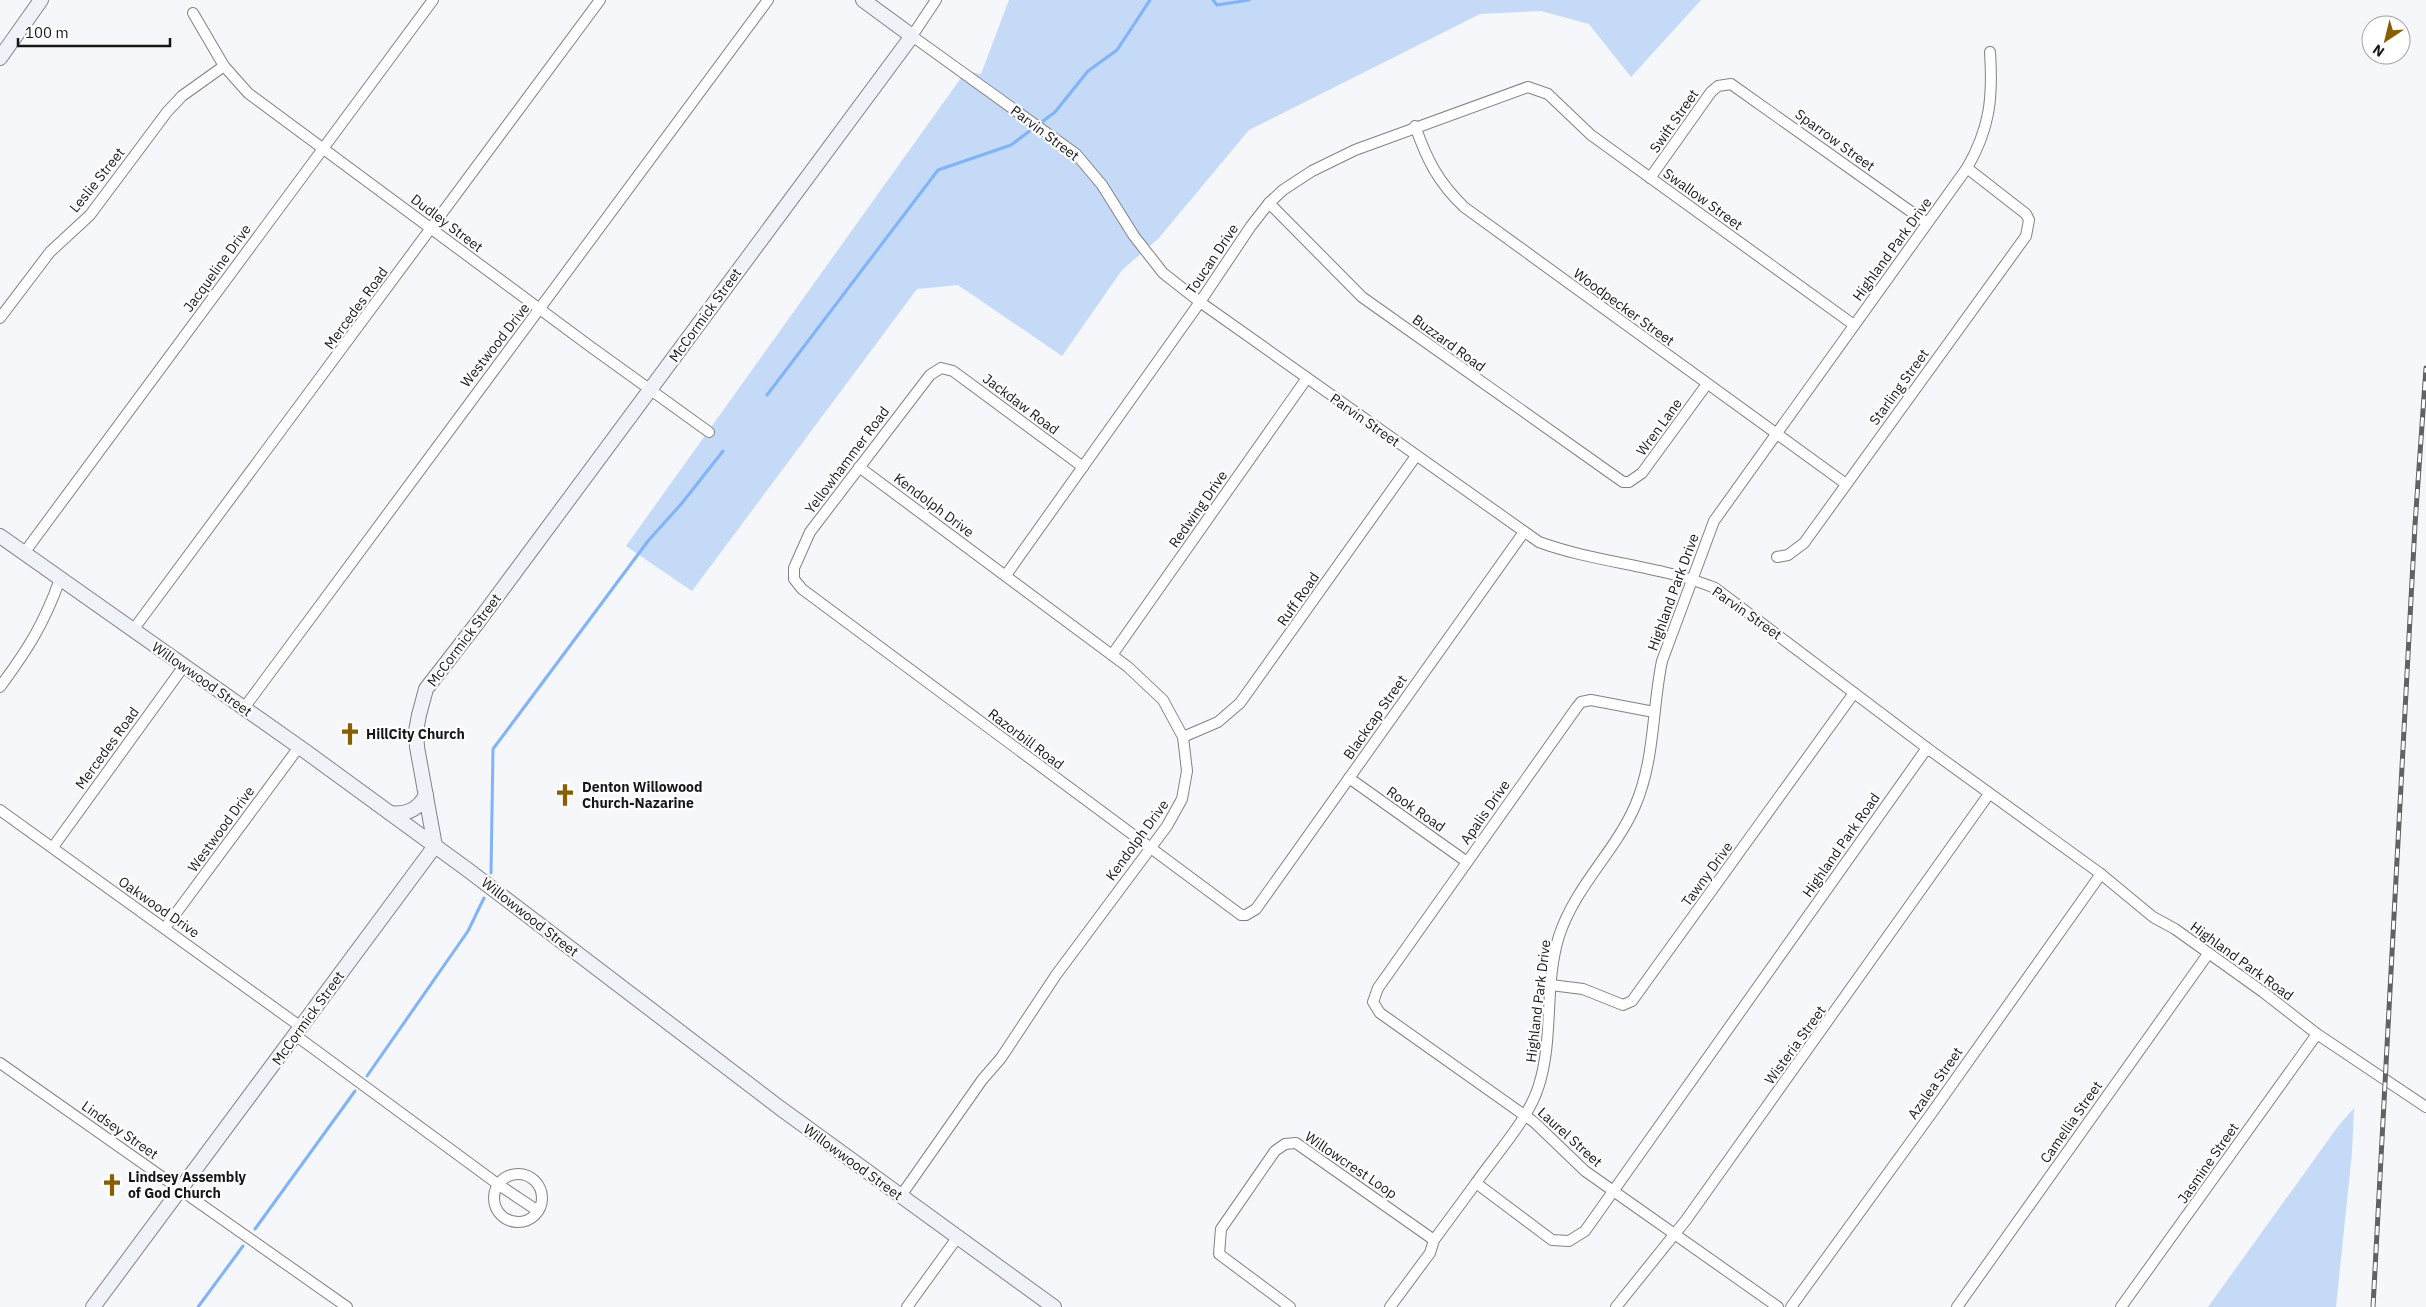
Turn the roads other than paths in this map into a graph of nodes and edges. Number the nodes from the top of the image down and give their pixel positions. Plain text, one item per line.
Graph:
1 (41, 0) edge
2 (433, 0) edge
3 (600, 0) edge
4 (768, 0) edge
5 (863, 0) edge
6 (936, 0) edge
7 (193, 13) dead end
8 (912, 36) junction
9 (1990, 52) dead end
10 (0, 58) edge
11 (224, 66) junction
12 (1724, 84) joint
13 (1542, 90) joint
14 (1415, 126) junction
15 (323, 148) junction
16 (1967, 168) junction
17 (1650, 178) junction
18 (1269, 203) junction
19 (1928, 223) junction
20 (431, 228) junction
21 (1200, 302) junction
22 (541, 309) junction
23 (0, 318) edge
24 (1854, 325) junction
25 (941, 368) joint
26 (1307, 378) junction
27 (1707, 384) junction
28 (650, 389) junction
29 (709, 432) dead end
30 (1776, 433) junction
31 (1416, 456) junction
32 (859, 467) junction
33 (1083, 467) junction
34 (1629, 482) joint
35 (1846, 484) junction
36 (1524, 532) junction
37 (0, 536) edge
38 (24, 553) junction
39 (1777, 557) dead end
40 (1006, 576) junction
41 (1692, 578) junction
42 (60, 579) junction
43 (794, 579) joint
44 (133, 630) junction
45 (1112, 655) junction
46 (184, 666) junction
47 (0, 687) edge
48 (1854, 693) junction
49 (244, 708) junction
50 (1654, 712) junction
51 (1182, 737) junction
52 (299, 746) junction
53 (1927, 748) junction
54 (1349, 778) junction
55 (1990, 794) junction
56 (426, 795) junction
57 (0, 810) edge
58 (390, 814) junction
59 (435, 846) junction
60 (53, 847) junction
61 (1150, 849) junction
62 (1467, 862) junction
63 (2101, 874) junction
64 (1246, 915) joint
65 (165, 928) junction
66 (2208, 954) junction
67 (1551, 985) junction
68 (1373, 1002) joint
69 (298, 1031) junction
70 (2317, 1034) junction
71 (0, 1063) edge
72 (2426, 1107) edge
73 (1525, 1115) junction
74 (1476, 1183) junction
75 (499, 1185) junction
76 (180, 1189) junction
77 (1613, 1191) junction
78 (900, 1197) junction
79 (538, 1211) junction
80 (1675, 1234) junction
81 (957, 1238) junction
82 (1434, 1240) junction
83 (93, 1307) edge
84 (347, 1307) edge
85 (907, 1307) edge
86 (1054, 1307) edge
87 (1290, 1307) edge
88 (1390, 1307) edge
89 (1616, 1307) edge
90 (1778, 1307) edge
91 (1791, 1307) edge
92 (1957, 1307) edge
93 (2121, 1307) edge

1 - 10 street
2 - 15 street, Jacqueline Drive
3 - 20 street, Mercedes Road
4 - 22 street, Westwood Drive
5 - 8 street, Parvin Street
6 - 8 street, McCormick Street
7 - 11 street, Dudley Street
8 - 21 street, Parvin Street
8 - 28 street, McCormick Street
9 - 16 street, Highland Park Drive
11 - 15 street, Dudley Street
11 - 23 street, Leslie Street
12 - 17 street, Swift Street
12 - 19 street, Sparrow Street
13 - 14 street, Toucan Drive
13 - 17 street, Swallow Street
14 - 18 street, Toucan Drive
14 - 27 street, Woodpecker Street
15 - 20 street, Dudley Street
15 - 38 street, Jacqueline Drive
16 - 19 street, Highland Park Drive
16 - 35 street, Starling Street
17 - 24 street, Swallow Street
18 - 21 street, Toucan Drive
18 - 34 street, Buzzard Road
19 - 24 street, Highland Park Drive
20 - 22 street, Dudley Street
20 - 44 street, Mercedes Road
21 - 26 street, Parvin Street
21 - 33 street, Toucan Drive
22 - 28 street, Dudley Street
22 - 49 street, Westwood Drive
24 - 30 street, Highland Park Drive
25 - 32 street, Yellowhammer Road
25 - 33 street, Jackdaw Road
26 - 31 street, Parvin Street
26 - 45 street, Redwing Drive
27 - 30 street, Woodpecker Street
27 - 34 street, Wren Lane
28 - 29 street, Dudley Street
28 - 56 street, McCormick Street
30 - 35 street, Woodpecker Street
30 - 41 street, Highland Park Drive
31 - 36 street, Parvin Street
31 - 51 street, Ruff Road
32 - 40 street, Kendolph Drive
32 - 43 street, Yellowhammer Road
33 - 40 street, Toucan Drive
35 - 39 street, Starling Street
36 - 41 street, Parvin Street
36 - 54 street, Blackcap Street
37 - 38 street, Willowwood Street
38 - 42 street, Willowwood Street
40 - 45 street, Kendolph Drive
41 - 48 street, Parvin Street
41 - 50 street, Highland Park Drive
42 - 44 street, Willowwood Street
42 - 47 street
43 - 61 street, Razorbill Road
44 - 46 street, Willowwood Street
45 - 51 street, Kendolph Drive
46 - 49 street, Willowwood Street
46 - 60 street, Mercedes Road
48 - 53 street, Parvin Street
48 - 67 street, Tawny Drive
49 - 52 street, Willowwood Street
50 - 62 street, Apalis Drive
50 - 67 street, Highland Park Drive
51 - 61 street, Kendolph Drive
52 - 58 street, Willowwood Street
52 - 65 street, Westwood Drive
53 - 55 street, Highland Park Road
53 - 77 street, Highland Park Road
54 - 62 street, Rook Road
54 - 64 street, Blackcap Street
55 - 63 street, Highland Park Road
55 - 80 street, Wisteria Street
56 - 58 street
56 - 59 street, McCormick Street
57 - 60 street, Oakwood Drive
58 - 59 street, Willowwood Street
59 - 69 street, McCormick Street
59 - 78 street, Willowwood Street
60 - 65 street, Oakwood Drive
61 - 64 street, Razorbill Road
61 - 78 street, Kendolph Drive
62 - 68 street, Apalis Drive
63 - 66 street, Highland Park Road
63 - 91 street, Azalea Street
65 - 69 street, Oakwood Drive
66 - 70 street, Highland Park Road
66 - 92 street, Camellia Street
67 - 73 street, Highland Park Drive
68 - 73 street, Laurel Street
69 - 75 street, Oakwood Drive
69 - 76 street, McCormick Street
70 - 72 street, Highland Park Road
70 - 93 street, Jasmine Street
71 - 76 street, Lindsey Street
73 - 74 street, Highland Park Drive
73 - 77 street, Laurel Street
74 - 77 street, Highland Park Road
74 - 82 street
75 - 79 street, Oakwood Drive
75 - 79 street
75 - 79 street
76 - 83 street, McCormick Street
76 - 84 street, Lindsey Street
77 - 80 street, Laurel Street
78 - 81 street, Willowwood Street
80 - 89 street, Wisteria Street
80 - 90 street, Laurel Street
81 - 85 street
81 - 86 street, Willowwood Street
82 - 87 street, Willowcrest Loop
82 - 88 street

